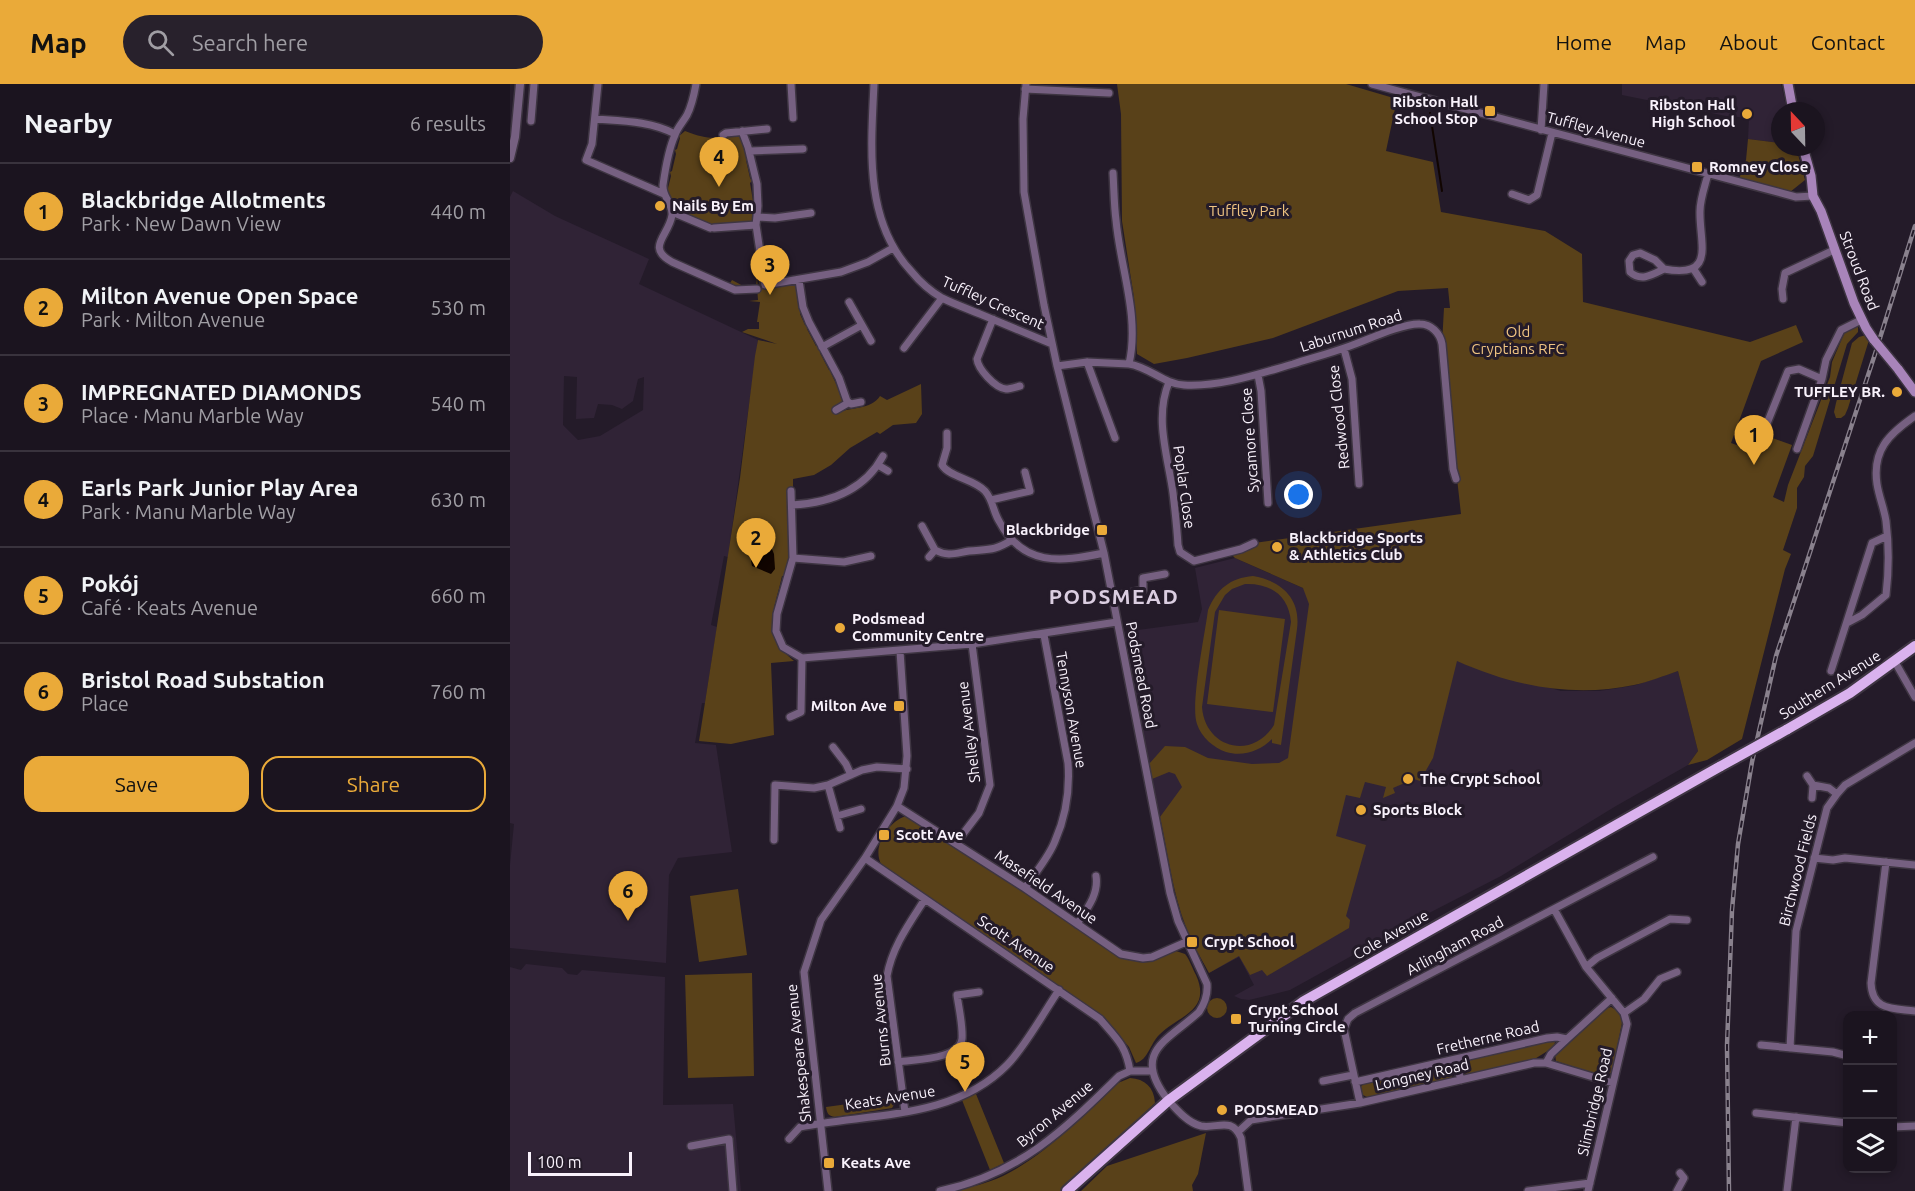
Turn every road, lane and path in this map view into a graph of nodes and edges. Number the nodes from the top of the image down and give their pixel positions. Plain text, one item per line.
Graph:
1 (520, 84) edge
2 (534, 84) edge
3 (598, 84) edge
4 (696, 84) edge
5 (791, 84) edge
6 (874, 84) edge
7 (1372, 84) edge
8 (1544, 84) edge
9 (1788, 84) edge
10 (1025, 86) edge
11 (1109, 93) dead end
12 (1791, 102) edge
13 (792, 118) dead end
14 (595, 119) junction
15 (531, 121) dead end
16 (767, 129) dead end
17 (1541, 130) junction
18 (742, 131) junction
19 (1552, 133) junction
20 (675, 134) junction
21 (723, 135) dead end
22 (803, 149) dead end
23 (750, 152) junction
24 (1805, 156) edge
25 (510, 158) edge
26 (1113, 173) dead end
27 (1708, 174) junction
28 (664, 194) junction
29 (1512, 194) dead end
30 (1813, 196) junction
31 (672, 212) junction
32 (811, 213) dead end
33 (758, 217) junction
34 (756, 225) junction
35 (1120, 243) junction
36 (1110, 245) dead end
37 (893, 248) junction
38 (1834, 250) junction
39 (1693, 268) junction
40 (1664, 269) junction
41 (799, 280) junction
42 (1702, 282) dead end
43 (757, 289) dead end
44 (942, 298) junction
45 (1783, 299) dead end
46 (849, 302) dead end
47 (993, 319) junction
48 (1861, 320) junction
49 (862, 326) junction
50 (871, 341) dead end
51 (1052, 344) junction
52 (822, 347) junction
53 (904, 348) dead end
54 (1344, 349) junction
55 (1087, 362) junction
56 (1129, 364) junction
57 (1057, 366) junction
58 (1258, 375) junction
59 (1822, 379) junction
60 (1169, 382) junction
61 (1020, 386) dead end
62 (1915, 392) edge
63 (861, 402) dead end
64 (849, 403) junction
65 (836, 410) dead end
66 (1915, 416) edge
67 (947, 433) dead end
68 (1762, 436) dead end
69 (1115, 438) dead end
70 (1797, 449) dead end
71 (883, 456) dead end
72 (878, 465) junction
73 (888, 471) dead end
74 (1025, 472) dead end
75 (1456, 479) dead end
76 (1359, 484) dead end
77 (791, 491) dead end
78 (991, 500) junction
79 (1268, 504) dead end
80 (792, 505) junction
81 (922, 526) dead end
82 (1887, 536) junction
83 (1012, 540) junction
84 (1254, 543) dead end
85 (935, 550) junction
86 (1104, 553) junction
87 (871, 556) dead end
88 (929, 557) dead end
89 (793, 558) junction
90 (1165, 574) dead end
91 (1112, 597) junction
92 (1117, 622) junction
93 (1846, 623) junction
94 (1044, 635) junction
95 (972, 644) junction
96 (1915, 646) edge
97 (900, 651) junction
98 (802, 658) junction
99 (1895, 662) junction
100 (1831, 671) dead end
101 (1915, 697) edge
102 (789, 717) dead end
103 (1915, 743) edge
104 (1758, 746) joint
105 (833, 747) dead end
106 (907, 769) junction
107 (851, 775) junction
108 (1807, 776) dead end
109 (828, 785) junction
110 (1813, 785) junction
111 (1837, 794) junction
112 (1812, 798) dead end
113 (897, 806) junction
114 (861, 809) dead end
115 (837, 816) junction
116 (840, 828) dead end
117 (774, 840) dead end
118 (956, 843) junction
119 (1653, 857) dead end
120 (865, 858) junction
121 (1815, 858) junction
122 (1886, 862) junction
123 (1915, 865) edge
124 (1096, 876) dead end
125 (1025, 888) junction
126 (925, 899) junction
127 (1554, 909) junction
128 (1687, 920) dead end
129 (1077, 924) junction
130 (1186, 942) junction
131 (1586, 967) junction
132 (1677, 972) dead end
133 (1059, 990) junction
134 (979, 992) dead end
135 (1612, 998) junction
136 (1915, 1011) edge
137 (1625, 1015) junction
138 (1567, 1039) junction
139 (1761, 1045) dead end
140 (1790, 1048) junction
141 (1843, 1055) edge
142 (1455, 1060) junction
143 (898, 1062) junction
144 (1546, 1063) junction
145 (1130, 1071) junction
146 (1152, 1071) junction
147 (1354, 1078) junction
148 (1461, 1080) junction
149 (1323, 1081) dead end
150 (1613, 1083) junction
151 (1169, 1100) junction
152 (1360, 1103) junction
153 (905, 1112) junction
154 (1756, 1113) dead end
155 (1796, 1117) junction
156 (819, 1123) junction
157 (1843, 1123) edge
158 (1915, 1126) edge
159 (1897, 1127) edge
160 (1239, 1131) junction
161 (789, 1139) dead end
162 (691, 1146) dead end
163 (1685, 1176) dead end
164 (1590, 1183) junction
165 (733, 1191) edge
166 (828, 1191) edge
167 (940, 1191) edge
168 (1067, 1191) edge
169 (1248, 1191) edge
170 (1528, 1191) edge
171 (1588, 1191) edge
172 (1677, 1191) edge
173 (1787, 1191) edge

1 - 25 street
2 - 15 street
3 - 14 street
4 - 20 street
5 - 13 street
6 - 37 street, Tuffley Crescent
7 - 17 street, Tuffley Avenue
8 - 17 street
9 - 12 main road
10 - 11 street
10 - 51 street, Podsmead Road
14 - 20 street
14 - 28 street
16 - 18 street
17 - 19 street, Tuffley Avenue
18 - 21 street
18 - 23 street
19 - 27 street, Tuffley Avenue
19 - 29 street
20 - 28 street
22 - 23 street
23 - 33 street
24 - 30 main road, Stroud Road
26 - 35 street
27 - 30 street, Tuffley Avenue
27 - 39 street
28 - 31 street
30 - 38 main road, Stroud Road
31 - 34 street
31 - 43 street
32 - 33 street
33 - 34 street
34 - 41 street
35 - 36 street
35 - 56 street
37 - 41 street
37 - 44 street, Tuffley Crescent
38 - 45 street
38 - 48 main road, Stroud Road
39 - 40 street
39 - 42 street
40 - 40 street
41 - 52 street
44 - 47 street, Tuffley Crescent
44 - 53 street
46 - 49 street
47 - 51 street, Tuffley Crescent
47 - 61 street
48 - 59 street
48 - 62 main road, Stroud Road, bridge
49 - 50 street
49 - 52 street
51 - 57 street, Podsmead Road
52 - 64 street
54 - 58 street, Laburnum Road
54 - 75 street, Laburnum Road
54 - 76 street, Redwood Close
55 - 56 street, Laburnum Road
55 - 57 street, Laburnum Road
55 - 69 street
56 - 60 street, Laburnum Road
57 - 86 street, Podsmead Road
58 - 60 street, Laburnum Road
58 - 79 street, Sycamore Close
59 - 68 street
59 - 70 street
60 - 84 street, Poplar Close
63 - 64 street
64 - 65 street
66 - 82 street
67 - 78 street
71 - 72 street
72 - 73 street
72 - 80 street
74 - 78 street
77 - 80 street
78 - 83 street
80 - 89 street
81 - 85 street
82 - 93 street
82 - 93 street
83 - 85 street
83 - 86 street
85 - 88 street
86 - 91 street, Podsmead Road
87 - 89 street
89 - 98 street
90 - 91 street
91 - 92 street, Podsmead Road
92 - 94 street
92 - 130 street, Podsmead Road
93 - 100 street
94 - 95 street
94 - 125 street, Tennyson Avenue
95 - 97 street
95 - 118 street, Shelley Avenue
96 - 99 highway, Southern Avenue
97 - 98 street
97 - 106 street, Shakespeare Avenue
98 - 102 street
99 - 101 street
99 - 104 highway, Southern Avenue, bridge
103 - 111 street, Birchwood Fields
104 - 151 highway, Cole Avenue, bridge
105 - 107 street
106 - 107 street
106 - 113 street, Shakespeare Avenue
107 - 109 street
108 - 110 street
109 - 115 street
109 - 117 street
110 - 111 street
110 - 112 street
111 - 121 street, Birchwood Fields
113 - 118 street, Masefield Avenue
113 - 120 street, Shakespeare Avenue
114 - 115 street
115 - 116 street
118 - 125 street, Masefield Avenue
119 - 127 street, Arlingham Road
120 - 126 street, Scott Avenue
120 - 156 street, Shakespeare Avenue
121 - 122 street
121 - 140 street, Birchwood Fields
122 - 123 street
122 - 136 street
124 - 129 street
125 - 129 street, Masefield Avenue
126 - 133 street, Scott Avenue
126 - 143 street, Burns Avenue
127 - 131 street
127 - 147 street, Arlingham Road
128 - 131 street
129 - 130 street, Masefield Avenue
130 - 146 street, Podsmead Road
131 - 135 street
132 - 137 street
133 - 145 street, Scott Avenue
133 - 153 street, Keats Avenue
134 - 143 street
135 - 137 street
135 - 138 street
137 - 150 street, Slimbridge Road
138 - 142 street, Fretherne Road
138 - 144 street
139 - 140 street
140 - 141 street
142 - 147 street, Fretherne Road
142 - 148 street
143 - 153 street, Burns Avenue
144 - 148 street, Longney Road
144 - 150 street, Longney Road
145 - 146 street
145 - 167 street, Byron Avenue
146 - 151 street
147 - 149 street, Fretherne Road
147 - 152 street, Arlingham Road
148 - 152 street, Longney Road
150 - 164 street, Slimbridge Road
151 - 160 street
151 - 168 highway, Cole Avenue
152 - 160 street, Longney Road
153 - 156 street, Keats Avenue
154 - 155 street
155 - 157 street
155 - 173 street
156 - 161 street, Keats Avenue
156 - 166 street, Shakespeare Avenue
158 - 159 street
160 - 169 street
162 - 165 street
163 - 172 street
164 - 170 street
164 - 171 street, Slimbridge Road

